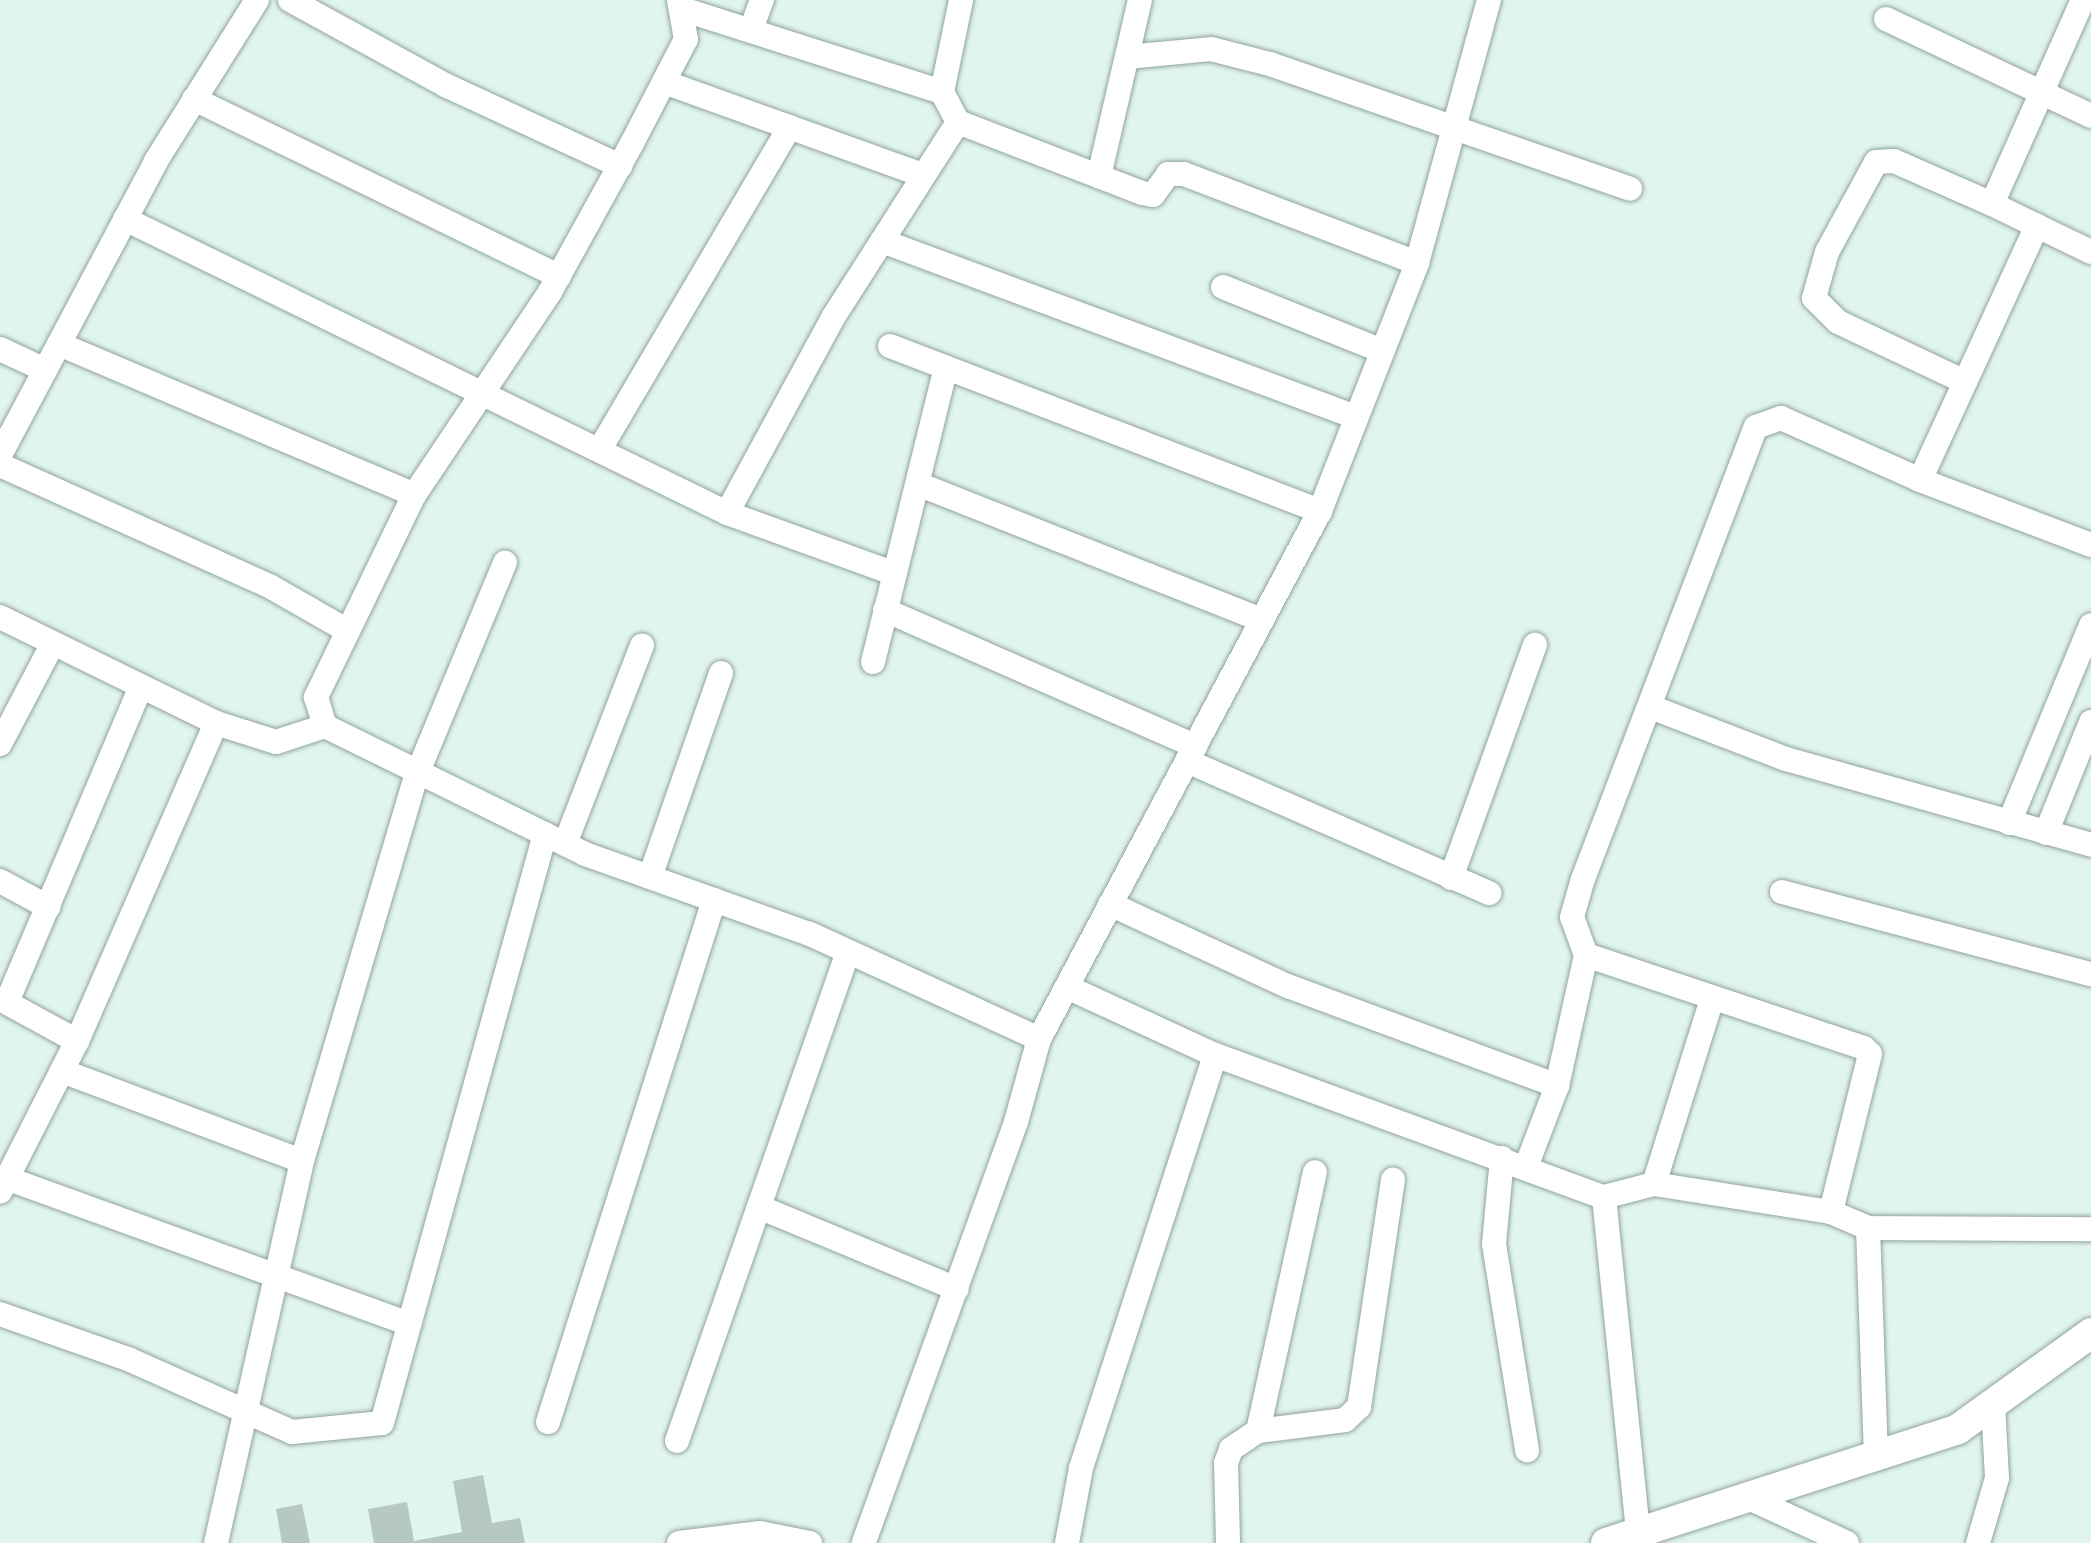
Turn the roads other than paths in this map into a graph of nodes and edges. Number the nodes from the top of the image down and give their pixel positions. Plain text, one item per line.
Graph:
1 (257, 0) edge
2 (290, 0) edge
3 (762, 0) edge
4 (961, 0) edge
5 (1140, 0) edge
6 (1489, 0) edge
7 (2083, 0) edge
8 (680, 4) edge
9 (1886, 19) dead end
10 (752, 27) junction
11 (1127, 57) junction
12 (664, 82) junction
13 (942, 92) junction
14 (2042, 93) junction
15 (194, 99) junction
16 (2091, 116) edge
17 (958, 122) junction
18 (790, 127) junction
19 (1448, 127) junction
20 (620, 166) junction
21 (920, 174) junction
22 (1099, 176) junction
23 (1630, 189) dead end
24 (1992, 204) junction
25 (125, 219) junction
26 (2037, 226) junction
27 (882, 241) junction
28 (2091, 252) edge
29 (1417, 263) junction
30 (559, 276) junction
31 (1223, 287) dead end
32 (59, 344) junction
33 (890, 346) dead end
34 (0, 349) edge
35 (1382, 351) junction
36 (45, 370) junction
37 (945, 370) junction
38 (1965, 382) junction
39 (486, 392) junction
40 (1356, 417) junction
41 (600, 449) junction
42 (0, 455) edge
43 (0, 465) edge
44 (1920, 480) junction
45 (918, 484) junction
46 (414, 495) junction
47 (1320, 511) junction
48 (727, 513) junction
49 (2091, 545) edge
50 (505, 563) dead end
51 (893, 573) junction
52 (885, 610) junction
53 (0, 617) edge
54 (1262, 620) junction
55 (2091, 625) edge
56 (346, 630) junction
57 (52, 645) junction
58 (642, 645) dead end
59 (1535, 645) dead end
60 (873, 662) dead end
61 (721, 673) dead end
62 (139, 691) junction
63 (1651, 707) junction
64 (2091, 722) edge
65 (216, 723) junction
66 (325, 726) junction
67 (0, 744) edge
68 (1191, 754) junction
69 (417, 774) junction
70 (2009, 823) junction
71 (2046, 833) junction
72 (555, 839) junction
73 (2091, 845) edge
74 (650, 877) junction
75 (1451, 878) junction
76 (0, 881) edge
77 (1782, 892) dead end
78 (1489, 893) dead end
79 (714, 900) junction
80 (1110, 904) junction
81 (48, 907) junction
82 (848, 952) junction
83 (1586, 955) junction
84 (2091, 974) edge
85 (1067, 987) junction
86 (3, 1001) edge
87 (1711, 1002) junction
88 (1039, 1039) junction
89 (77, 1041) junction
90 (1215, 1055) junction
91 (62, 1071) junction
92 (1557, 1086) junction
93 (1502, 1158) junction
94 (302, 1161) junction
95 (1526, 1167) junction
96 (1315, 1172) dead end
97 (1393, 1180) dead end
98 (1654, 1184) junction
99 (3, 1185) edge
100 (1604, 1197) junction
101 (759, 1207) junction
102 (1831, 1212) junction
103 (1868, 1228) junction
104 (2091, 1229) edge
105 (276, 1277) junction
106 (957, 1289) junction
107 (0, 1314) edge
108 (409, 1324) junction
109 (2091, 1333) edge
110 (1993, 1403) junction
111 (245, 1411) junction
112 (548, 1422) dead end
113 (1258, 1431) junction
114 (677, 1441) dead end
115 (1527, 1450) dead end
116 (1876, 1455) junction
117 (1747, 1497) junction
118 (1638, 1533) junction
119 (216, 1543) edge
120 (679, 1543) edge
121 (810, 1543) edge
122 (864, 1543) edge
123 (1067, 1543) edge
124 (1228, 1543) edge
125 (1606, 1543) edge
126 (1847, 1543) edge
127 (1978, 1543) edge

1 - 15 street
2 - 20 street
3 - 10 street
4 - 13 street
5 - 11 street
6 - 19 street
7 - 14 street
8 - 10 street
8 - 12 street
9 - 14 street
10 - 13 street
11 - 19 street
11 - 22 street
12 - 18 street
12 - 20 street
13 - 17 street
14 - 16 street
14 - 24 street
15 - 25 street
15 - 30 street
17 - 21 street
17 - 22 street
18 - 21 street
18 - 41 street
19 - 23 street
19 - 29 street
20 - 30 street
21 - 27 street
22 - 29 street
24 - 26 street
24 - 38 street
25 - 32 street
25 - 39 street
26 - 28 street
26 - 38 street
27 - 40 street
27 - 48 street
29 - 35 street
30 - 39 street
31 - 35 street
32 - 36 street
32 - 46 street
33 - 37 street
34 - 36 street
35 - 40 street
36 - 42 street
37 - 45 street
37 - 47 street
38 - 44 street
39 - 41 street
39 - 46 street
40 - 47 street
41 - 48 street
43 - 56 street
44 - 49 street
44 - 63 street
45 - 51 street
45 - 54 street
46 - 56 street
47 - 54 street
48 - 51 street
50 - 69 street
51 - 52 street
52 - 60 street
52 - 68 street
53 - 57 street
54 - 68 street
55 - 70 street
56 - 66 street
57 - 62 street
57 - 67 street
58 - 72 street
59 - 75 street
61 - 74 street
62 - 65 street
62 - 81 street
63 - 70 street
63 - 83 street
64 - 71 street
65 - 66 street
65 - 89 street
66 - 69 street
68 - 75 street
68 - 80 street
69 - 72 street
69 - 94 street
70 - 71 street
71 - 73 street
72 - 74 street
72 - 108 street
74 - 79 street
75 - 78 street
76 - 81 street
77 - 84 street
79 - 82 street
79 - 112 street
80 - 85 street
80 - 92 street
81 - 86 street
82 - 88 street
82 - 101 street
83 - 87 street
83 - 92 street
85 - 88 street
85 - 90 street
86 - 89 street
87 - 98 street
87 - 102 street
88 - 106 street
89 - 91 street
90 - 93 street
90 - 123 street
91 - 94 street
91 - 99 street
92 - 95 street
93 - 95 street
93 - 115 street
94 - 105 street
95 - 100 street
96 - 113 street
97 - 113 street
98 - 100 street
98 - 102 street
99 - 105 street
100 - 118 street
101 - 106 street
101 - 114 street
102 - 103 street
103 - 104 street
103 - 116 street
105 - 108 street
105 - 111 street
106 - 122 street
107 - 111 street
108 - 111 street
109 - 110 main road
110 - 116 main road
110 - 127 street
111 - 119 street
113 - 124 street
116 - 117 main road
117 - 118 main road
117 - 126 street
118 - 125 main road
120 - 121 street

